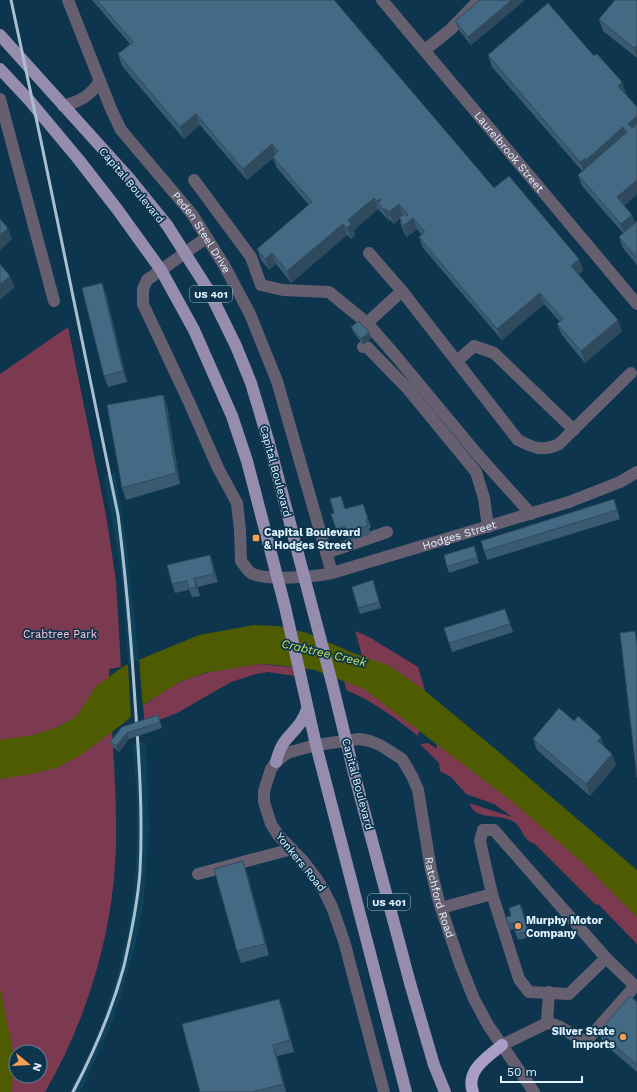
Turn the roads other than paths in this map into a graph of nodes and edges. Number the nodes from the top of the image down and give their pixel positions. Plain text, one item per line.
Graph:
1 (68, 0) edge
2 (382, 0) edge
3 (479, 0) edge
4 (0, 35) edge
5 (425, 50) junction
6 (0, 68) edge
7 (100, 81) junction
8 (0, 99) edge
9 (63, 106) junction
10 (194, 180) dead end
11 (206, 238) junction
12 (185, 253) junction
13 (369, 253) dead end
14 (161, 270) junction
15 (402, 291) junction
16 (633, 291) edge
17 (54, 301) dead end
18 (637, 304) edge
19 (367, 323) junction
20 (362, 347) dead end
21 (457, 361) junction
22 (631, 373) dead end
23 (574, 430) junction
24 (637, 472) edge
25 (531, 514) junction
26 (488, 527) junction
27 (387, 532) dead end
28 (326, 552) junction
29 (332, 573) junction
30 (276, 576) junction
31 (304, 576) junction
32 (306, 704) junction
33 (346, 740) junction
34 (316, 745) junction
35 (276, 762) junction
36 (292, 849) junction
37 (198, 874) dead end
38 (492, 894) junction
39 (441, 908) junction
40 (606, 958) junction
41 (549, 992) junction
42 (547, 1023) junction
43 (502, 1045) junction
44 (381, 1091) edge
45 (406, 1092) edge
46 (445, 1092) edge
47 (473, 1092) edge
48 (534, 1092) edge

1 - 7 street, Peden Steel Drive
2 - 5 street, Laurelbrook Street
3 - 5 street
4 - 9 main road, Capital Boulevard / US 401
5 - 16 street, Laurelbrook Street
6 - 14 main road, US 401
7 - 9 street
7 - 11 street, Peden Steel Drive
8 - 17 street
9 - 12 main road, Capital Boulevard / US 401
10 - 19 street
11 - 12 street, Hodges Street
11 - 28 street, Peden Steel Drive
12 - 14 street, Hodges Street
12 - 31 main road, Capital Boulevard / US 401
13 - 15 street
14 - 30 main road, US 401
14 - 30 street, Hodges Street
15 - 19 street
15 - 21 street
16 - 18 street, Laurelbrook Street
19 - 25 street
20 - 26 street
21 - 23 street
21 - 23 street
22 - 23 street
24 - 25 street, Hodges Street
25 - 26 street, Hodges Street
26 - 29 street, Hodges Street
27 - 28 street
28 - 29 street, Peden Steel Drive
29 - 31 street, Hodges Street
30 - 31 street, Hodges Street
30 - 32 main road, US 401
31 - 33 main road, Capital Boulevard / US 401
32 - 34 main road, US 401
32 - 35 main road
33 - 34 street, Ratchford Road
33 - 39 street, Ratchford Road
33 - 46 main road, Capital Boulevard / US 401
34 - 35 street
34 - 45 main road, US 401
35 - 36 street, Yonkers Road
36 - 37 street
36 - 44 street, Yonkers Road
38 - 39 street
38 - 40 street
38 - 41 street
39 - 43 street, Ratchford Road
40 - 41 street
40 - 42 street
41 - 42 street
42 - 43 street
43 - 47 highway
43 - 48 street, Ratchford Road

